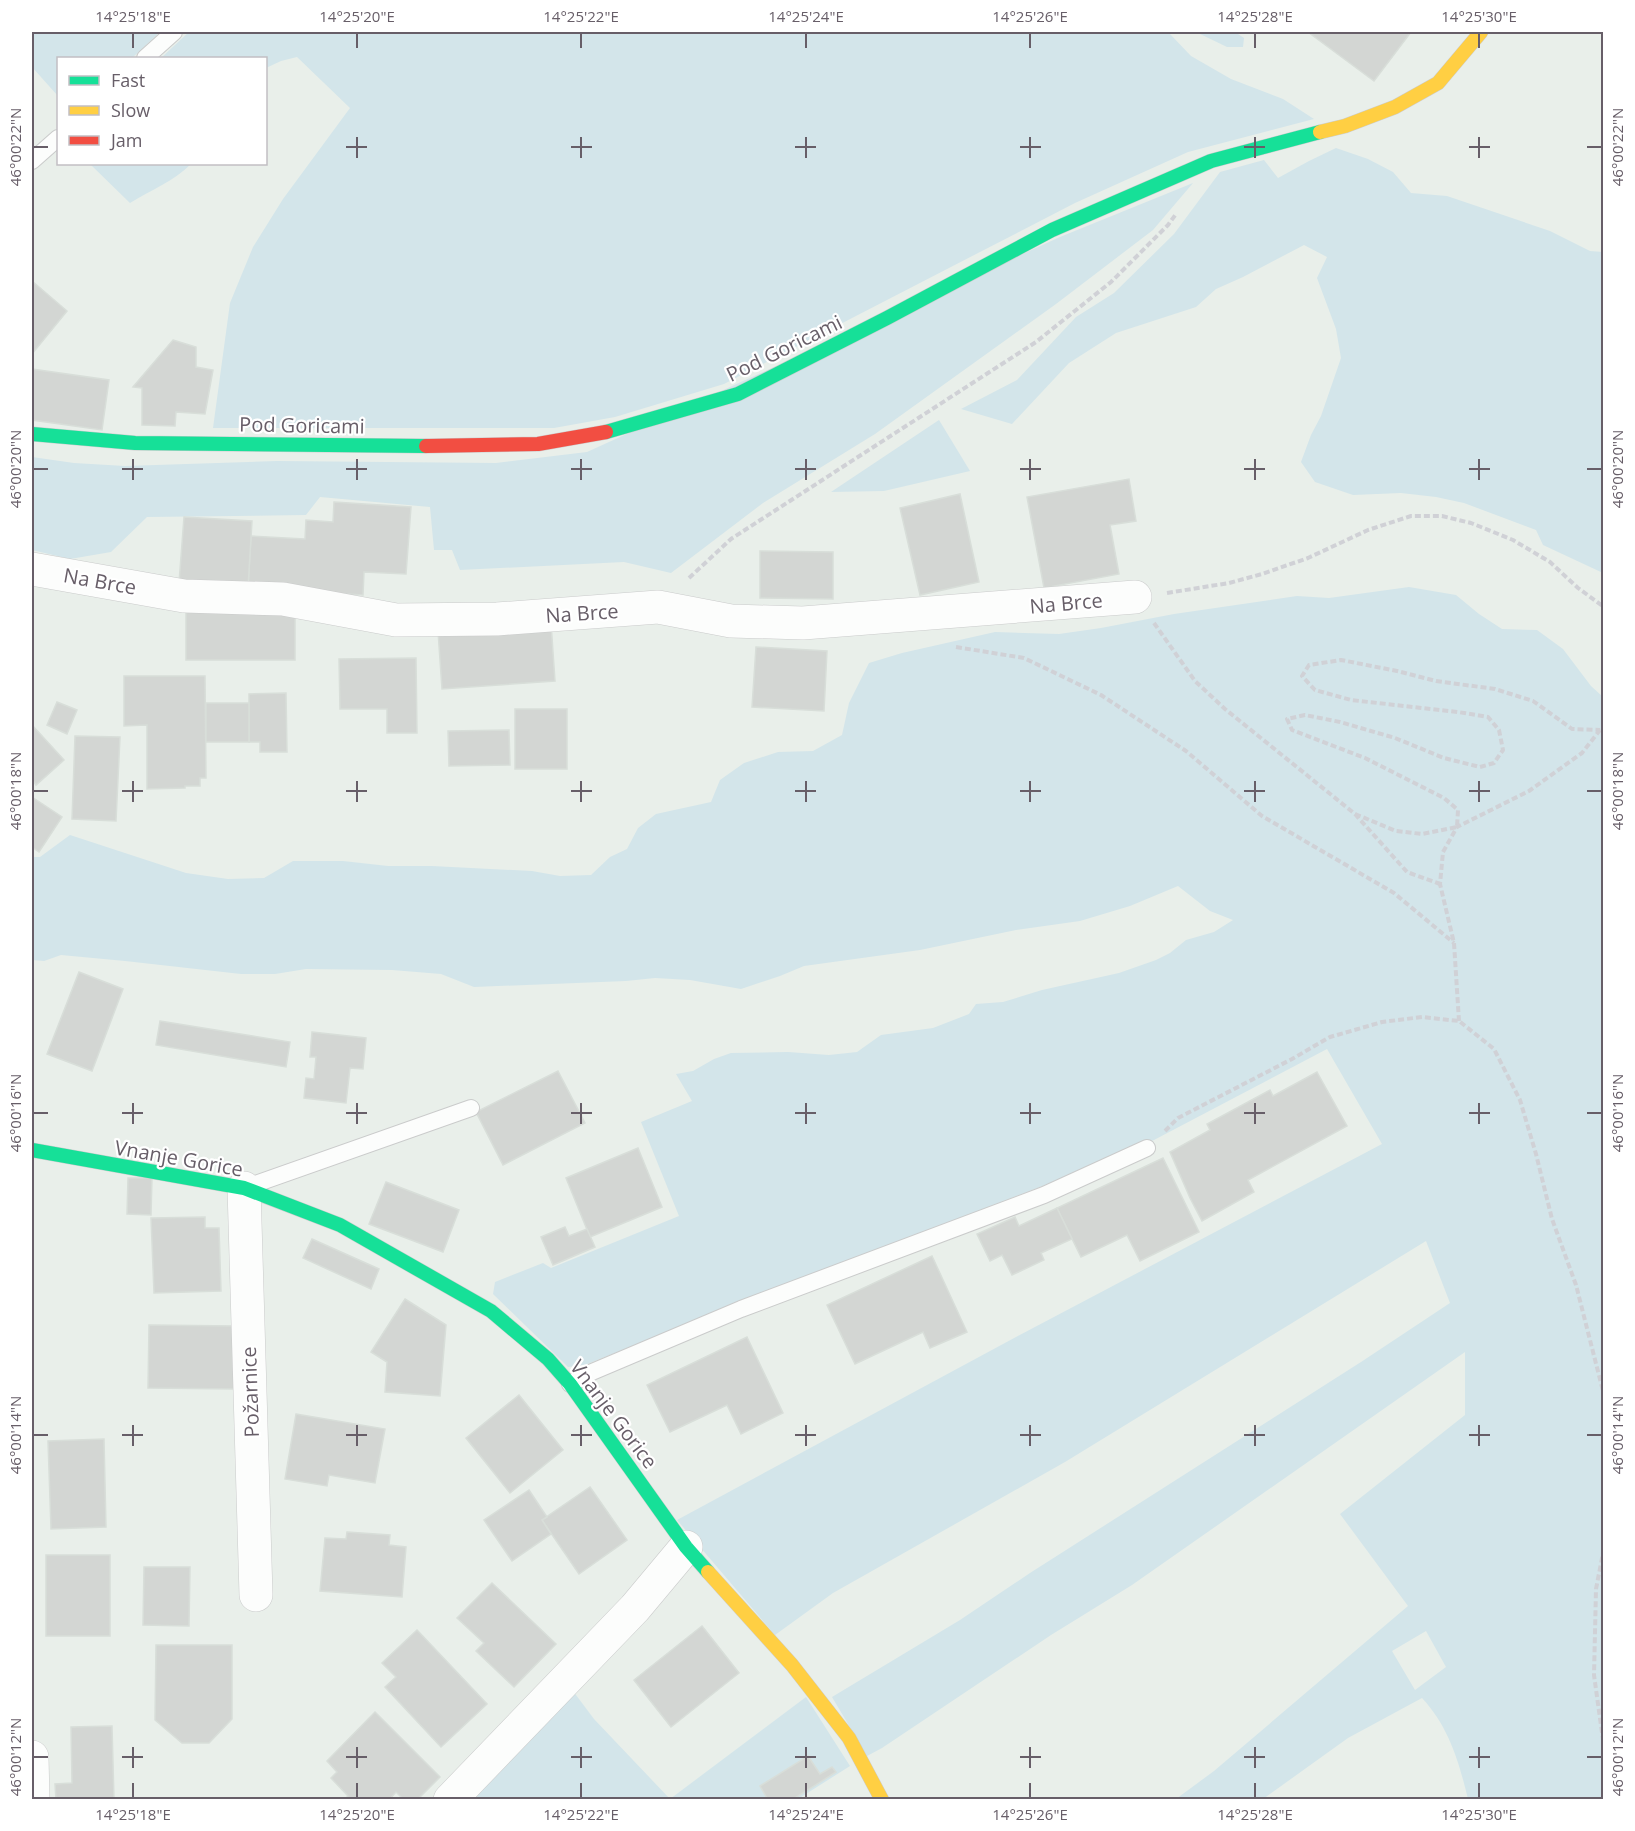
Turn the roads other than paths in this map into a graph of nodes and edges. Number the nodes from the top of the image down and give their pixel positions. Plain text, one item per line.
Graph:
1 (174, 32) edge
2 (1471, 34) edge
3 (147, 57) edge
4 (57, 139) edge
5 (32, 161) edge
6 (32, 434) edge
7 (32, 569) edge
8 (1135, 597) road end
9 (471, 1108) dead end
10 (1147, 1148) road end
11 (32, 1150) edge
12 (244, 1188) junction
13 (570, 1384) junction
14 (686, 1546) junction
15 (256, 1595) dead end
16 (32, 1757) edge
17 (33, 1800) edge
18 (450, 1800) edge
19 (882, 1800) edge

1 - 3 lane
2 - 6 street, Pod Goricami
4 - 5 lane
7 - 8 street, Na Brce
9 - 12 lane
10 - 13 lane
11 - 12 street, Vnanje Gorice
12 - 13 street, Vnanje Gorice
12 - 15 street, Požarnice
13 - 14 street, Vnanje Gorice
14 - 18 street
14 - 19 street, Vnanje Gorice
16 - 17 street

